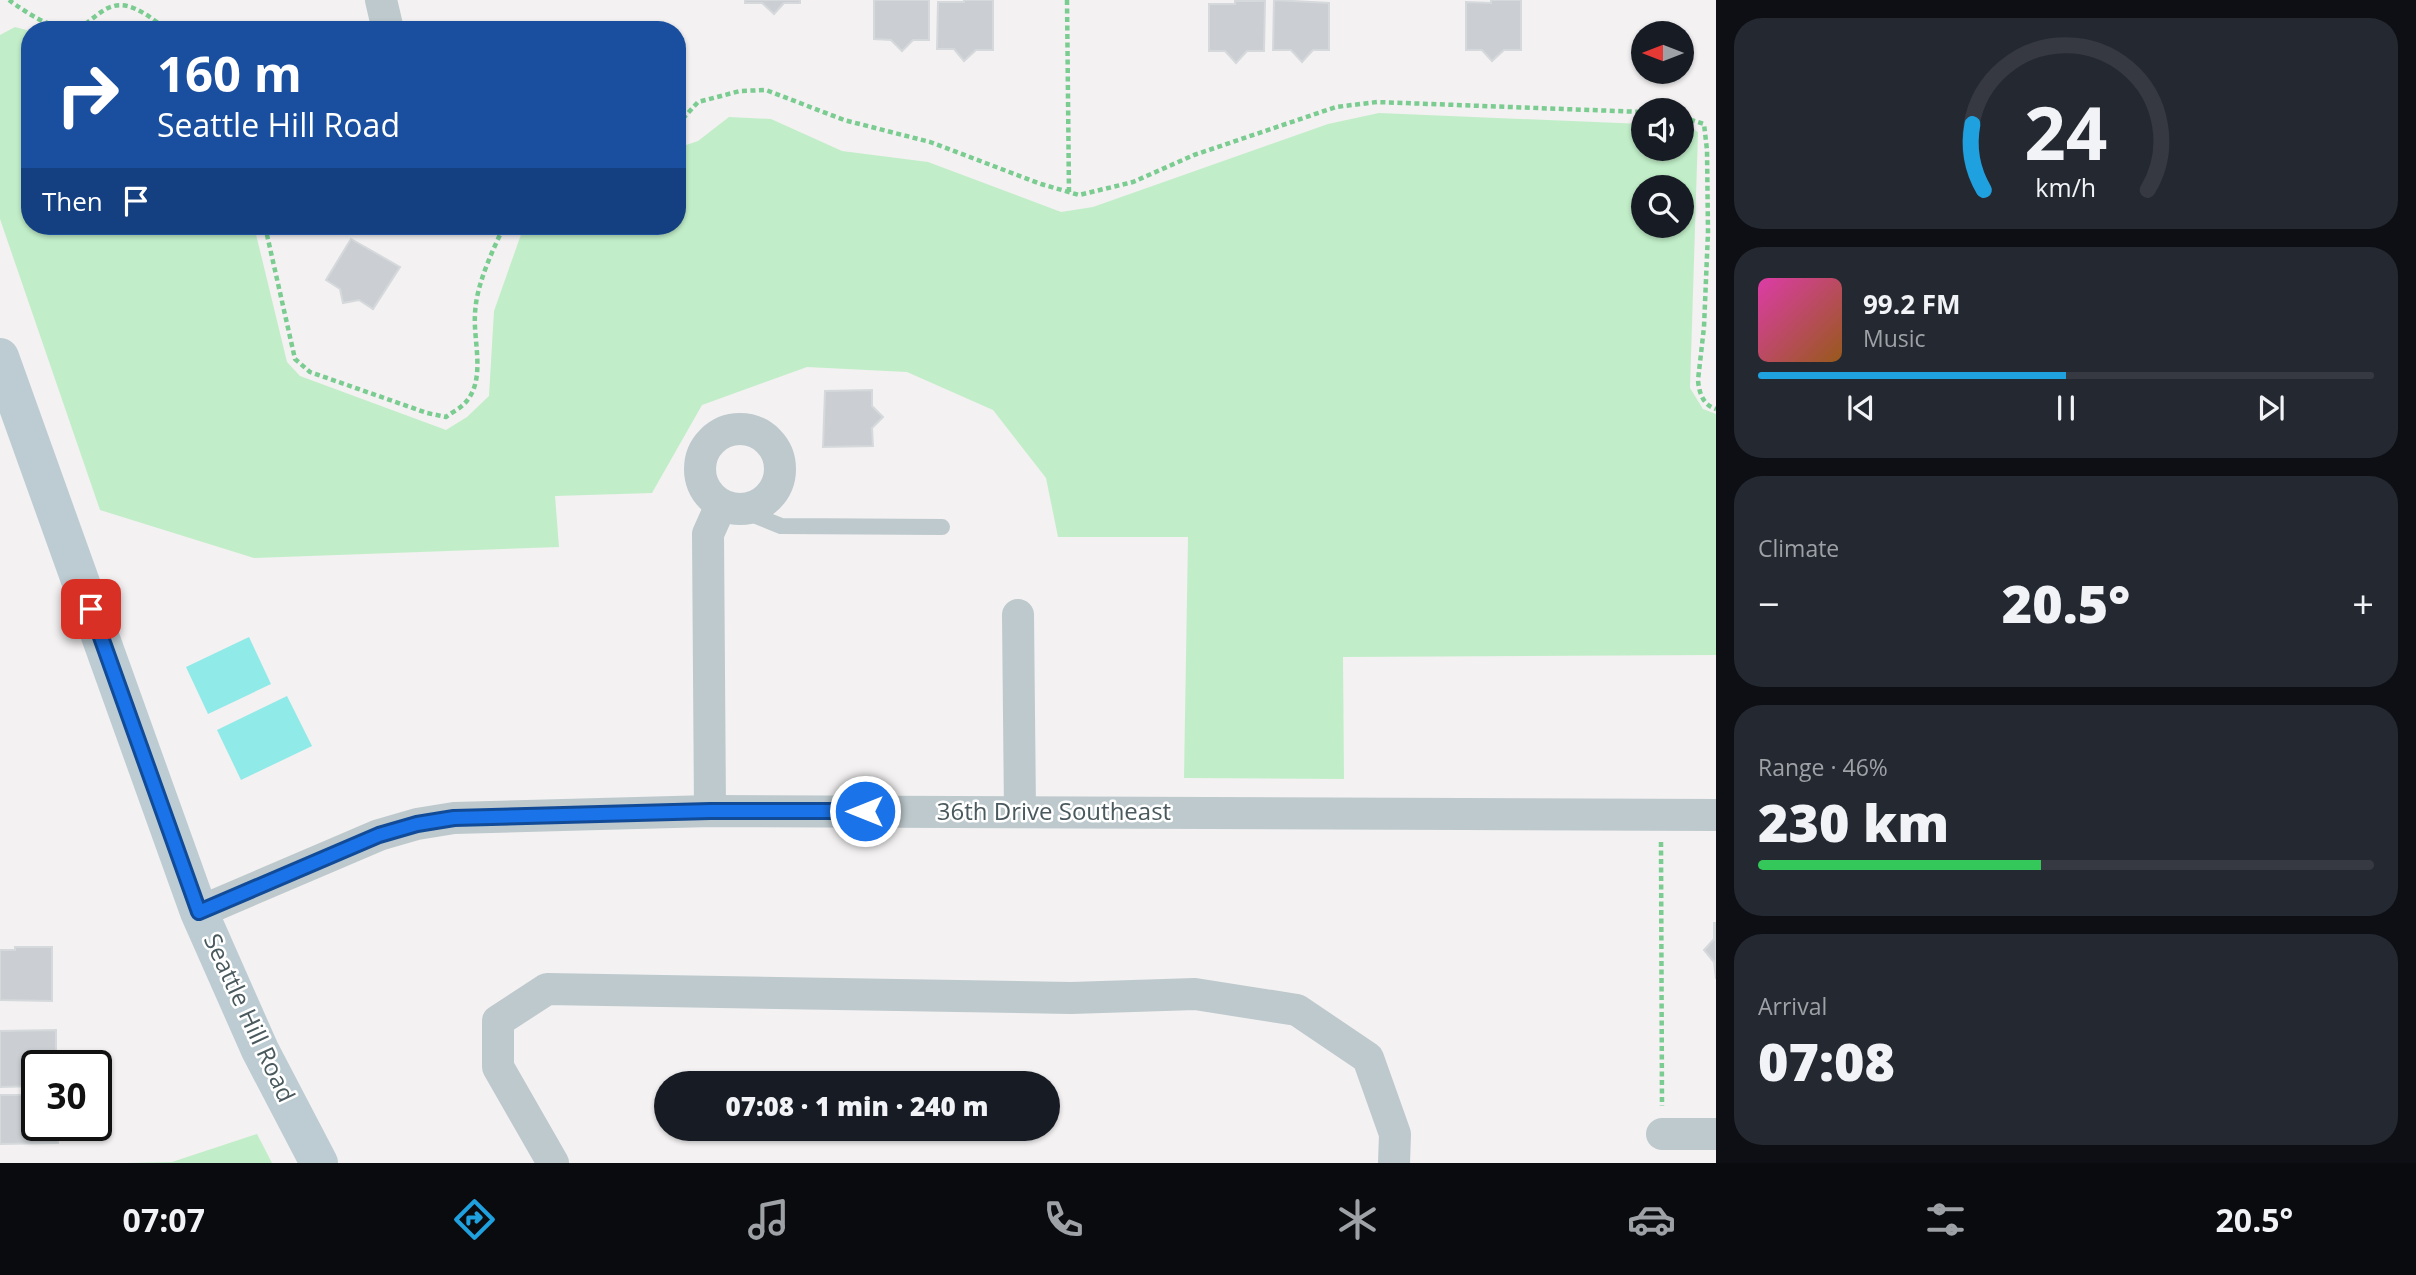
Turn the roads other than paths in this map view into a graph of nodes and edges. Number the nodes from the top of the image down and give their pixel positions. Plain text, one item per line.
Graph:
1 (381, 0) edge
2 (386, 21) edge
3 (0, 357) edge
4 (730, 507) joint
5 (942, 527) dead end
6 (1018, 615) dead end
7 (710, 811) junction
8 (1020, 812) junction
9 (1716, 815) edge
10 (199, 912) junction
11 (1662, 1134) road end
12 (1716, 1134) edge
13 (319, 1163) edge
14 (554, 1163) edge
15 (1394, 1163) edge

1 - 2 street
3 - 10 main road, Seattle Hill Road
4 - 5 lane
4 - 7 street
6 - 8 street
7 - 8 street, 36th Drive Southeast
7 - 10 street, 36th Drive Southeast
8 - 9 street, 36th Drive Southeast
10 - 13 main road, Seattle Hill Road
11 - 12 street
14 - 15 street

